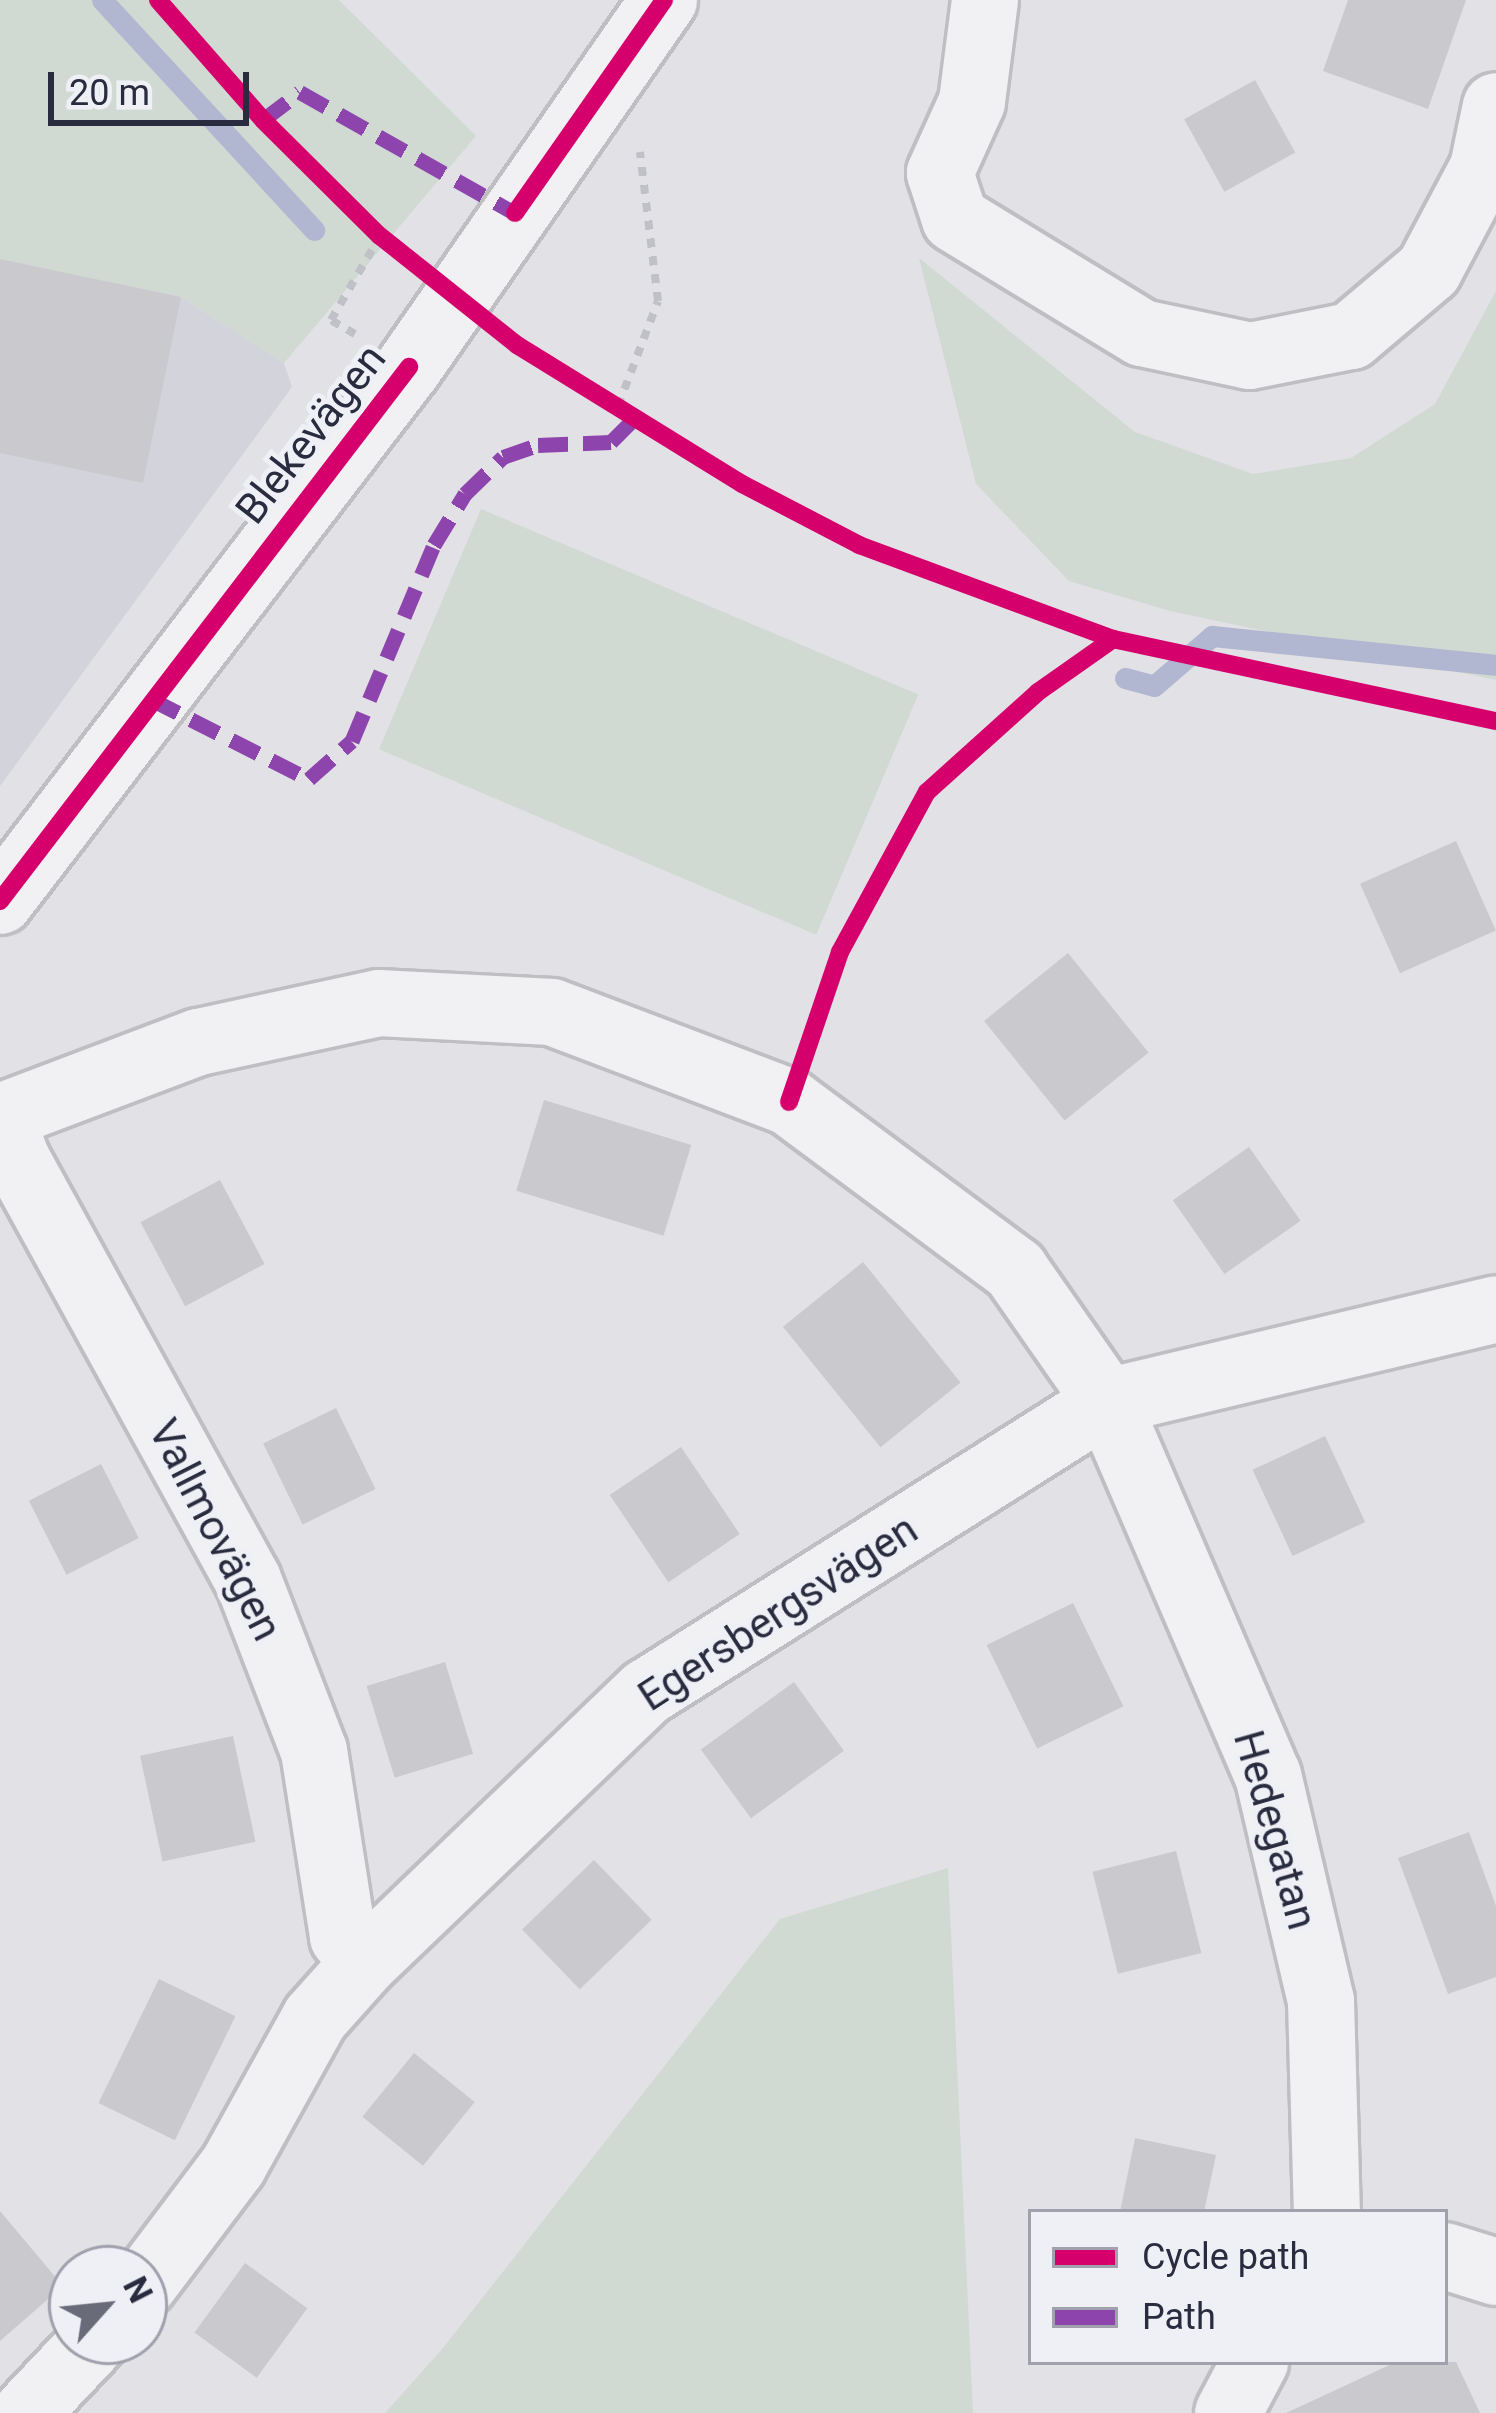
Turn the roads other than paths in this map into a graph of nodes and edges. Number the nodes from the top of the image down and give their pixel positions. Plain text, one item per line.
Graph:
1 (664, 0) edge
2 (985, 0) edge
3 (1496, 106) edge
4 (0, 901) edge
5 (1, 1118) edge
6 (1496, 1309) edge
7 (1107, 1402) junction
8 (365, 1962) junction
9 (1328, 2209) edge
10 (168, 2252) edge
11 (1448, 2257) edge
12 (1496, 2272) edge
13 (71, 2365) edge
14 (1253, 2365) edge
15 (26, 2413) edge
16 (1228, 2413) edge

1 - 4 street, Blekevägen
2 - 3 street
5 - 7 street, Hedegatan
5 - 8 street, Vallmovägen
6 - 7 street, Egersbergsvägen
7 - 8 street, Egersbergsvägen
7 - 9 street, Hedegatan
8 - 10 street, Egersbergsvägen
11 - 12 street
13 - 15 street
14 - 16 street

